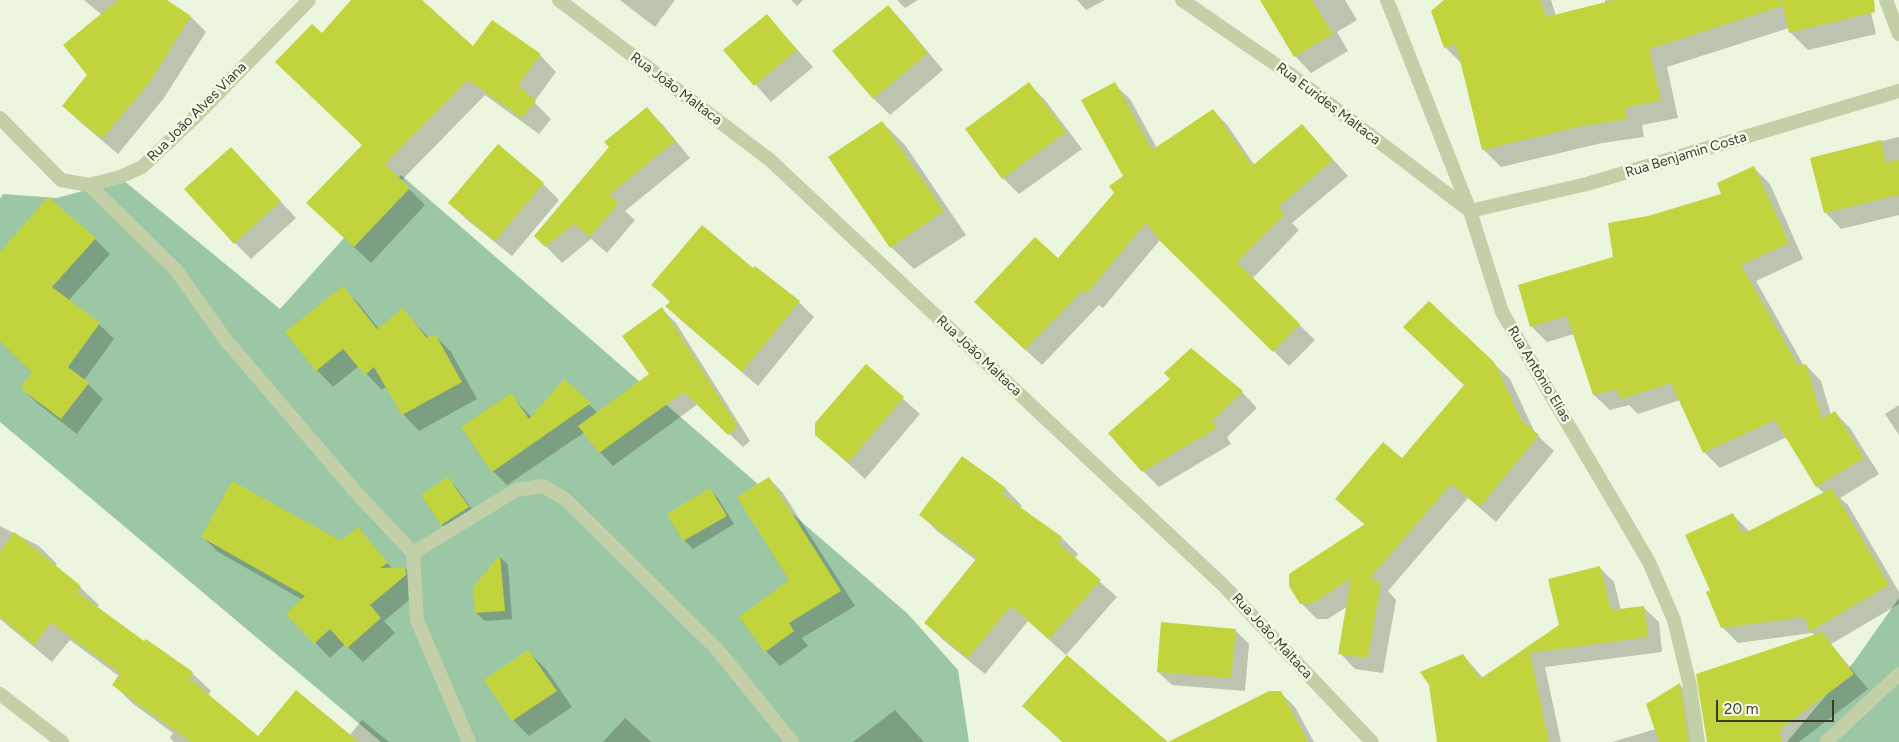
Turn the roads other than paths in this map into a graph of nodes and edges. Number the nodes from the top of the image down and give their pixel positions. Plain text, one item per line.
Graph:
1 (309, 0) edge
2 (559, 0) edge
3 (1182, 0) edge
4 (1386, 0) edge
5 (1886, 0) edge
6 (1899, 34) edge
7 (1899, 91) edge
8 (0, 118) edge
9 (89, 184) junction
10 (1470, 211) junction
11 (413, 553) junction
12 (1899, 674) edge
13 (0, 694) edge
14 (62, 742) edge
15 (469, 742) edge
16 (792, 742) edge
17 (1372, 742) edge
18 (1698, 742) edge
19 (1826, 742) edge

1 - 9 street, Rua João Alves Viana
2 - 17 street, Rua João Maltaca
3 - 10 street, Rua Eurides Maltaca
4 - 10 street, Rua Antônio Elias
5 - 6 street
7 - 10 street, Rua Benjamin Costa
8 - 9 street, Rua João Alves Viana
9 - 11 street
10 - 18 street, Rua Antônio Elias
11 - 15 street
11 - 16 street
12 - 19 street
13 - 14 street

